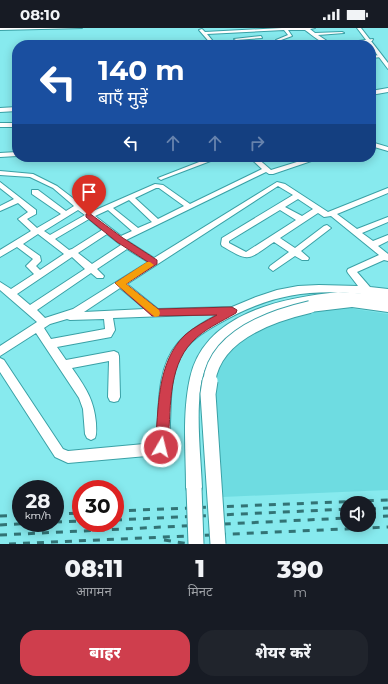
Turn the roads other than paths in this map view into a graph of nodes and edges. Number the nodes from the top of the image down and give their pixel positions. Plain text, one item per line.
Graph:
1 (38, 28) edge
2 (80, 28) edge
3 (199, 28) edge
4 (305, 28) edge
5 (313, 28) edge
6 (337, 28) edge
7 (359, 28) edge
8 (362, 28) edge
9 (0, 29) edge
10 (254, 29) edge
11 (285, 29) edge
12 (228, 32) junction
13 (203, 33) junction
14 (342, 33) junction
15 (312, 34) junction
16 (236, 39) joint
17 (210, 40) edge
18 (278, 40) edge
19 (322, 40) edge
20 (349, 40) edge
21 (370, 40) joint
22 (376, 47) edge
23 (383, 55) edge
24 (388, 63) edge
25 (388, 67) edge
26 (388, 90) edge
27 (376, 92) edge
28 (12, 109) edge
29 (0, 110) edge
30 (0, 125) edge
31 (12, 125) edge
32 (376, 145) edge
33 (388, 149) edge
34 (12, 154) edge
35 (0, 155) edge
36 (204, 162) edge
37 (258, 162) edge
38 (302, 162) edge
39 (269, 171) junction
40 (0, 173) edge
41 (161, 178) dead end
42 (279, 184) junction
43 (1, 187) edge
44 (388, 190) edge
45 (35, 192) dead end
46 (297, 196) junction
47 (130, 197) junction
48 (18, 200) junction
49 (78, 206) junction
50 (188, 206) junction
51 (280, 206) junction
52 (108, 207) junction
53 (0, 208) edge
54 (321, 212) junction
55 (66, 214) junction
56 (333, 214) junction
57 (89, 216) junction
58 (388, 219) edge
59 (302, 220) junction
60 (157, 222) junction
61 (327, 228) dead end
62 (37, 230) junction
63 (107, 230) junction
64 (138, 232) junction
65 (353, 233) junction
66 (274, 238) junction
67 (388, 238) edge
68 (50, 239) junction
69 (17, 243) junction
70 (123, 243) junction
71 (372, 245) junction
72 (295, 252) junction
73 (70, 253) junction
74 (0, 254) edge
75 (387, 257) edge
76 (305, 258) dead end
77 (154, 262) junction
78 (273, 268) dead end
79 (92, 269) junction
80 (39, 274) junction
81 (100, 276) dead end
82 (120, 283) junction
83 (0, 285) edge
84 (367, 290) junction
85 (388, 293) edge
86 (10, 294) junction
87 (388, 299) edge
88 (94, 300) junction
89 (308, 303) junction
90 (388, 307) edge
91 (30, 310) junction
92 (232, 310) junction
93 (156, 313) junction
94 (107, 315) junction
95 (66, 316) junction
96 (41, 325) junction
97 (49, 344) junction
98 (0, 352) edge
99 (0, 363) edge
100 (63, 365) junction
101 (114, 397) dead end
102 (91, 434) dead end
103 (196, 544) edge
104 (218, 544) edge

1 - 2 main road
1 - 9 main road
3 - 13 street
4 - 5 street
4 - 11 street
4 - 15 street
6 - 14 street
7 - 21 main road
8 - 21 main road
10 - 11 street
10 - 12 street
10 - 16 street
11 - 18 street
12 - 13 street
12 - 16 street
13 - 17 street
14 - 15 street
14 - 20 street
15 - 19 street
22 - 23 main road
23 - 24 main road
23 - 25 main road
26 - 27 street
28 - 29 street
30 - 31 street
32 - 33 street
34 - 35 street
36 - 41 street
37 - 39 street
38 - 39 street
39 - 42 street
39 - 50 street
40 - 49 street
42 - 46 street
42 - 77 street
43 - 48 street
44 - 56 street
45 - 55 street
46 - 51 street
46 - 54 street
47 - 50 street
47 - 52 street
47 - 60 street
48 - 53 street
48 - 62 street
49 - 55 street
49 - 57 street
50 - 60 street
51 - 59 street
51 - 66 street
52 - 57 street
52 - 64 street
54 - 56 street
54 - 59 street
54 - 65 street
55 - 62 street
56 - 65 street
57 - 63 street
57 - 68 street
58 - 65 street
59 - 66 street
60 - 64 street
61 - 72 street
62 - 68 street
62 - 69 street
63 - 70 street
63 - 73 street
64 - 70 street
65 - 71 street
66 - 72 street
67 - 71 street
68 - 73 street
69 - 74 street
69 - 80 street
70 - 77 street
70 - 79 street
71 - 75 street
72 - 76 street
72 - 78 street
73 - 79 street
73 - 80 street
75 - 84 street
77 - 82 street
79 - 81 street
79 - 91 street
80 - 86 street
82 - 88 street
82 - 93 street
83 - 86 street
84 - 85 street
84 - 92 street
86 - 91 street
87 - 89 main road
88 - 94 street
88 - 95 street
89 - 90 main road
89 - 103 main road, bridge
89 - 104 main road, bridge
91 - 96 street
92 - 93 street
92 - 99 street
93 - 94 street
94 - 95 street
94 - 97 street
95 - 96 street
96 - 97 street
96 - 98 street
97 - 100 street
100 - 101 street
100 - 102 street

